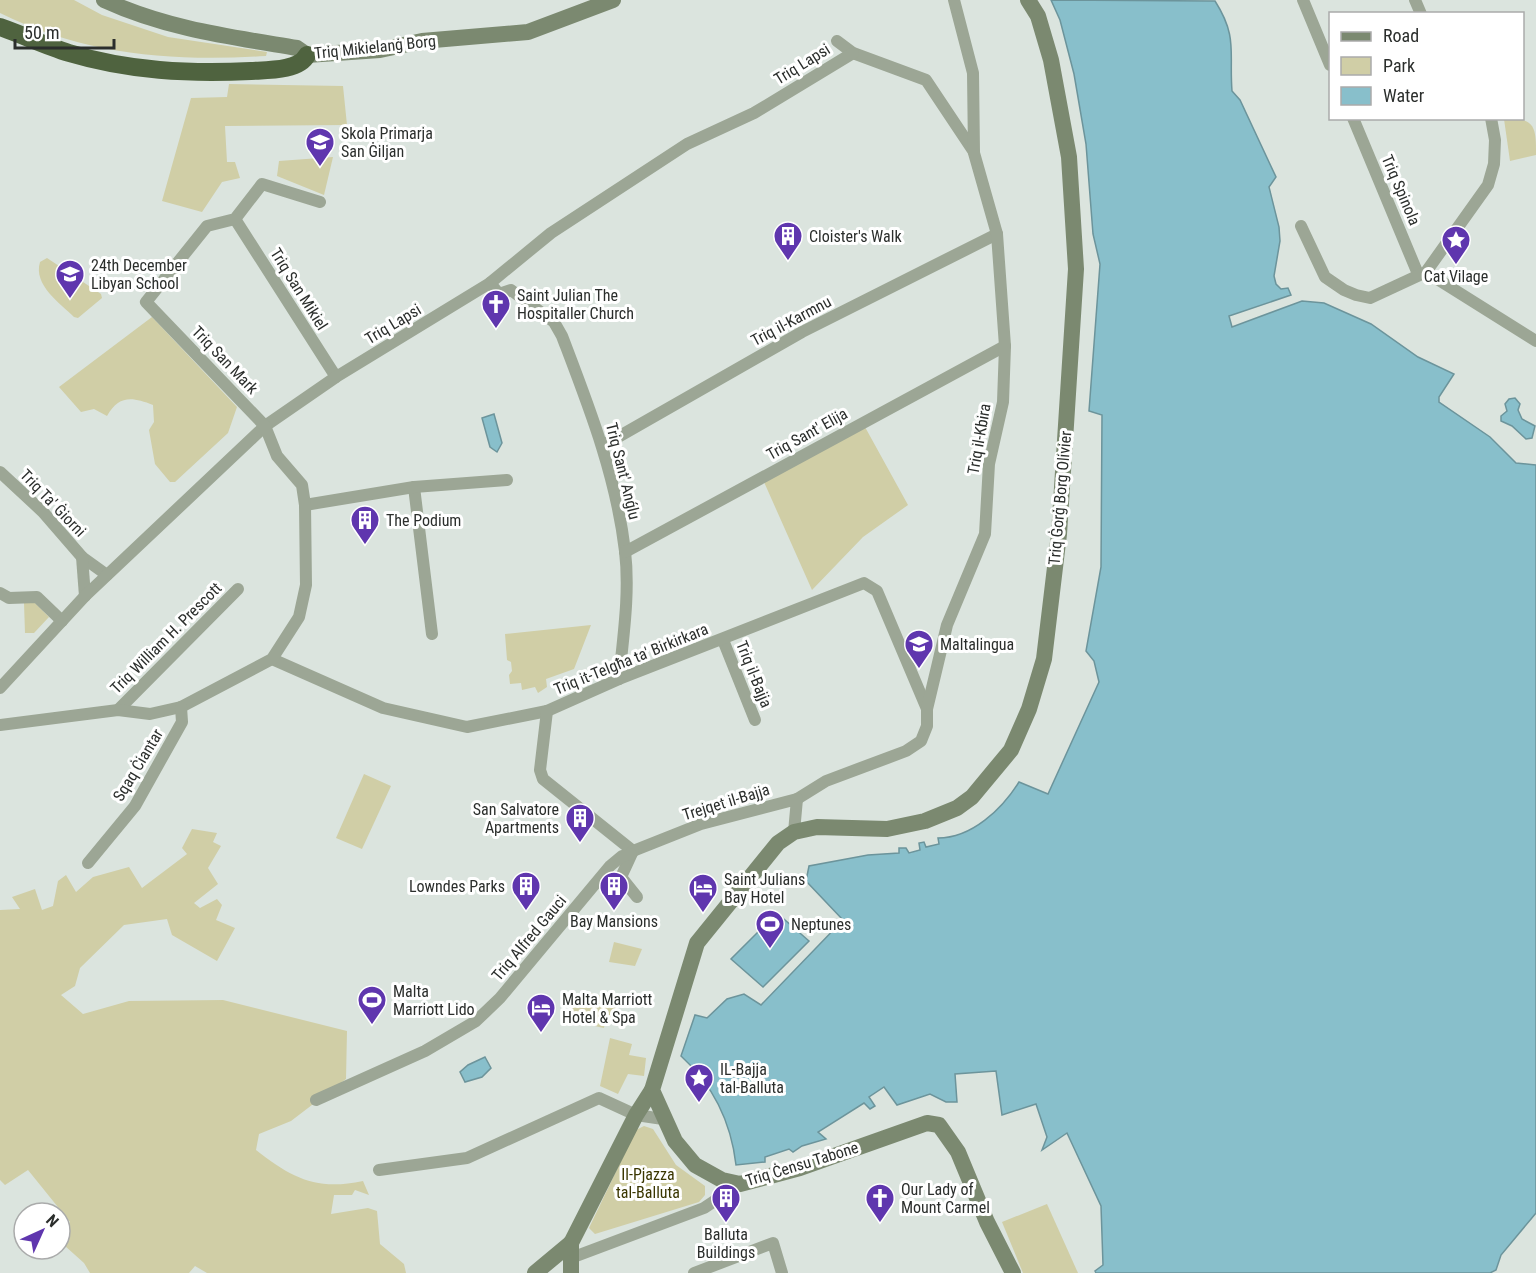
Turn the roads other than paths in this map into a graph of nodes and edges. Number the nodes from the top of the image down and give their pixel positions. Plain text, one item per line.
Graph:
1 (104, 0) edge
2 (613, 0) edge
3 (954, 0) edge
4 (1028, 0) edge
5 (1303, 0) edge
6 (0, 27) edge
7 (837, 41) dead end
8 (853, 53) junction
9 (307, 55) junction
10 (1329, 63) edge
11 (1354, 120) edge
12 (1491, 120) edge
13 (974, 153) junction
14 (320, 202) dead end
15 (235, 219) junction
16 (1301, 226) dead end
17 (997, 234) junction
18 (1422, 273) junction
19 (489, 283) junction
20 (1536, 341) edge
21 (1005, 346) junction
22 (336, 377) junction
23 (265, 426) junction
24 (604, 445) junction
25 (0, 472) edge
26 (507, 480) dead end
27 (414, 488) junction
28 (305, 505) junction
29 (625, 552) junction
30 (82, 557) junction
31 (107, 575) junction
32 (238, 589) dead end
33 (0, 593) edge
34 (85, 596) junction
35 (62, 621) junction
36 (432, 634) dead end
37 (723, 640) junction
38 (272, 659) junction
39 (619, 679) junction
40 (0, 688) edge
41 (181, 707) junction
42 (927, 709) junction
43 (117, 710) junction
44 (547, 711) junction
45 (755, 720) dead end
46 (0, 725) edge
47 (797, 799) junction
48 (795, 832) junction
49 (632, 853) junction
50 (88, 863) dead end
51 (637, 897) dead end
52 (652, 1090) junction
53 (316, 1100) dead end
54 (636, 1116) junction
55 (663, 1119) junction
56 (380, 1170) dead end
57 (740, 1184) junction
58 (571, 1258) edge
59 (545, 1272) edge
60 (694, 1273) edge
61 (782, 1273) edge
62 (1013, 1273) edge

1 - 9 main road, Triq Mikielanġ Borg
2 - 9 main road, Triq Mikielanġ Borg
3 - 13 street, Triq il-Kbira
4 - 48 main road, Triq Ġorġ Borg Olivier
5 - 10 street
6 - 9 highway
7 - 8 street
8 - 13 street
8 - 19 street, Triq Lapsi
11 - 18 street, Triq Spinola
12 - 18 street
13 - 17 street, Triq il-Kbira
14 - 15 street
15 - 22 street, Triq San Mikiel
15 - 23 street, Triq San Mark
16 - 18 street
17 - 21 street, Triq il-Kbira
17 - 24 street, Triq il-Karmnu
18 - 20 street
19 - 22 street, Triq Lapsi
19 - 24 street, Triq Sant' Anǵlu
21 - 29 street, Triq Sant' Elija
21 - 42 street, Triq il-Kbira
22 - 23 street, Triq Lapsi
23 - 28 street, Triq San Mark
23 - 31 street, Triq Lapsi
24 - 29 street, Triq Sant' Anǵlu
25 - 30 street, Triq Ta' Ġiorni
26 - 27 street
27 - 28 street
27 - 36 street
28 - 38 street, Triq San Mark
29 - 39 street, Triq Sant' Anǵlu
30 - 31 street, Triq Ta' Ġiorni
30 - 34 street, Triq Ta' Ġiorni
31 - 34 street, Triq Lapsi
32 - 43 street, Triq William H. Prescott
33 - 35 street
34 - 35 street, Triq Lapsi
35 - 40 street, Triq Lapsi
37 - 39 street, Triq it-Telgħa ta' Birkirkara
37 - 42 street, Triq it-Telgħa ta' Birkirkara
37 - 45 street, Triq il-Bajja
38 - 41 street
38 - 44 street, Triq it-Telgħa ta' Birkirkara
39 - 44 street, Triq it-Telgħa ta' Birkirkara
41 - 43 street
41 - 50 street, Sqaq Ċiantar
42 - 47 street, Triq il-Kbira
43 - 46 street
44 - 49 street
47 - 48 street
47 - 49 street, Trejqet il-Bajja
48 - 52 main road
49 - 51 street
49 - 53 street, Triq Alfred Gauci
52 - 54 main road
52 - 55 main road, Triq Ċensu Tabone
54 - 55 street
54 - 56 street
54 - 58 main road
55 - 57 main road, Triq Ċensu Tabone
57 - 58 street
57 - 62 main road, Triq Ċensu Tabone
58 - 59 main road
60 - 61 street

